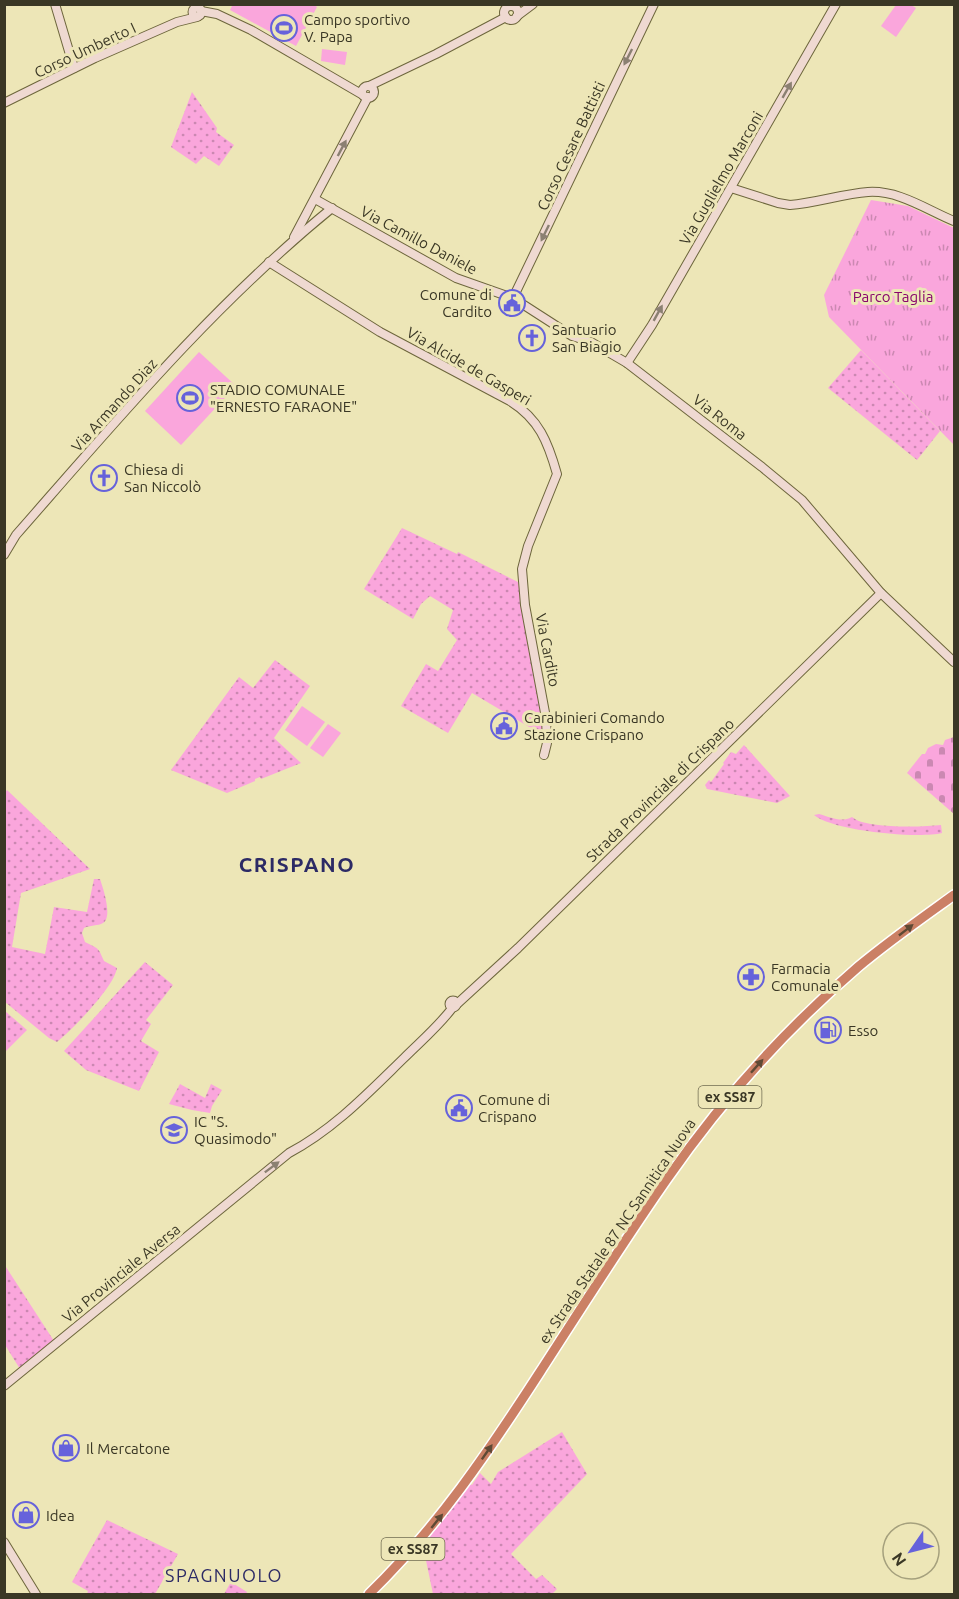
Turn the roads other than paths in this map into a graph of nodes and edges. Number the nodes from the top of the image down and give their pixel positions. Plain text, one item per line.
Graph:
1 (55, 4) edge
2 (654, 4) edge
3 (836, 4) edge
4 (531, 5) edge
5 (74, 68) junction
6 (368, 91) junction
7 (4, 104) edge
8 (731, 188) junction
9 (315, 199) junction
10 (332, 208) junction
11 (304, 219) junction
12 (954, 221) edge
13 (310, 226) junction
14 (292, 240) junction
15 (269, 262) junction
16 (513, 298) junction
17 (627, 363) junction
18 (4, 555) edge
19 (523, 585) joint
20 (881, 593) junction
21 (954, 662) edge
22 (544, 755) dead end
23 (954, 895) edge
24 (289, 1152) joint
25 (4, 1386) edge
26 (4, 1542) edge
27 (36, 1594) edge
28 (369, 1594) edge

1 - 5 street
2 -> 16 street, Corso Cesare Battisti
8 -> 3 street, Via Guglielmo Marconi
4 - 6 street
5 - 6 street, Corso Umberto I
5 - 7 street, Corso Umberto I
9 -> 6 street
8 - 12 street
17 -> 8 street, Via Guglielmo Marconi
9 - 10 street, Via Camillo Daniele
9 - 11 street
10 - 13 street
10 - 16 street, Via Camillo Daniele
11 - 13 street
11 - 14 street
13 - 14 street
14 - 15 street, Via Armando Diaz
15 - 18 street, Via Armando Diaz
15 - 19 street, Via Alcide de Gasperi
16 - 17 street, Via Roma
17 - 20 street, Via Roma
19 - 22 street, Via Cardito
20 - 21 street, Via Roma
20 - 24 street, Strada Provinciale di Crispano
28 -> 23 highway, ex Strada Statale 87 NC Sannitica Nuova / ex SS87
25 -> 24 street, Via Provinciale Aversa
26 - 27 street

